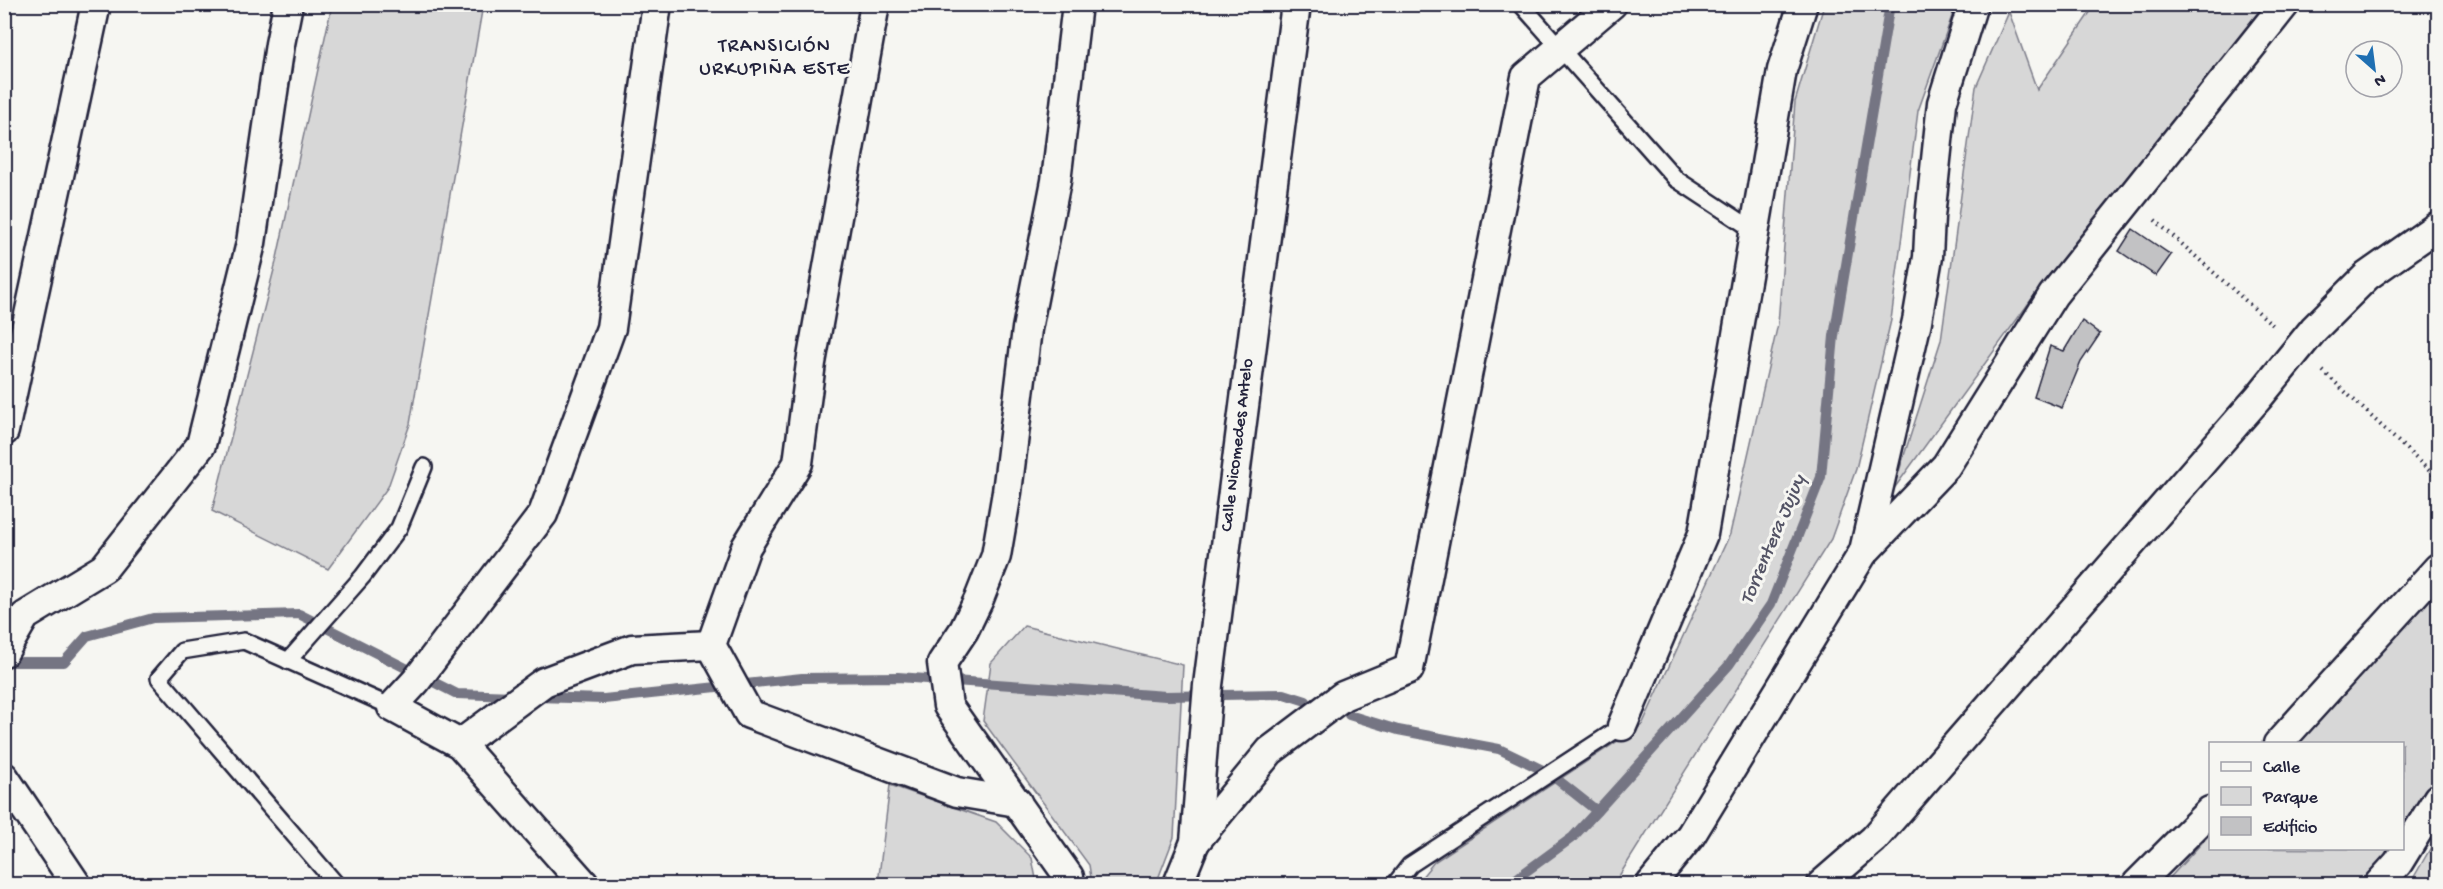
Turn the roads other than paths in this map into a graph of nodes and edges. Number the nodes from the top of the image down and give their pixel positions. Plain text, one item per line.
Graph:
1 (96, 4) edge
2 (288, 4) edge
3 (657, 4) edge
4 (874, 4) edge
5 (1077, 4) edge
6 (1296, 4) edge
7 (1521, 4) edge
8 (1612, 4) edge
9 (1803, 4) edge
10 (1973, 4) edge
11 (2285, 4) edge
12 (1560, 48) junction
13 (2439, 226) edge
14 (1755, 231) junction
15 (4, 431) edge
16 (424, 467) dead end
17 (1863, 553) junction
18 (2439, 568) edge
19 (711, 645) junction
20 (4, 652) edge
21 (288, 661) junction
22 (392, 707) junction
23 (1622, 726) joint
24 (2280, 742) edge
25 (460, 744) junction
26 (4, 777) edge
27 (2439, 798) edge
28 (1017, 802) junction
29 (2209, 813) edge
30 (1195, 842) junction
31 (76, 885) edge
32 (336, 885) edge
33 (584, 885) edge
34 (1070, 885) edge
35 (1178, 885) edge
36 (1395, 885) edge
37 (1651, 885) edge
38 (1822, 885) edge
39 (2137, 885) edge
40 (2379, 885) edge

1 - 15 street
2 - 20 street
3 - 22 street
4 - 19 street
5 - 28 street
6 - 30 street, Calle Nicomedes Antelo
7 - 12 lane
8 - 12 street
9 - 14 street
10 - 17 street
11 - 17 street
12 - 14 lane
12 - 30 street
13 - 38 street
14 - 23 street
16 - 21 lane
17 - 37 street
18 - 24 street
19 - 25 street
19 - 28 street
21 - 22 lane
21 - 32 lane
22 - 25 street
23 - 36 lane
25 - 33 street
26 - 31 street
27 - 40 street
28 - 34 street
29 - 39 street
30 - 35 street, Calle Nicomedes Antelo

